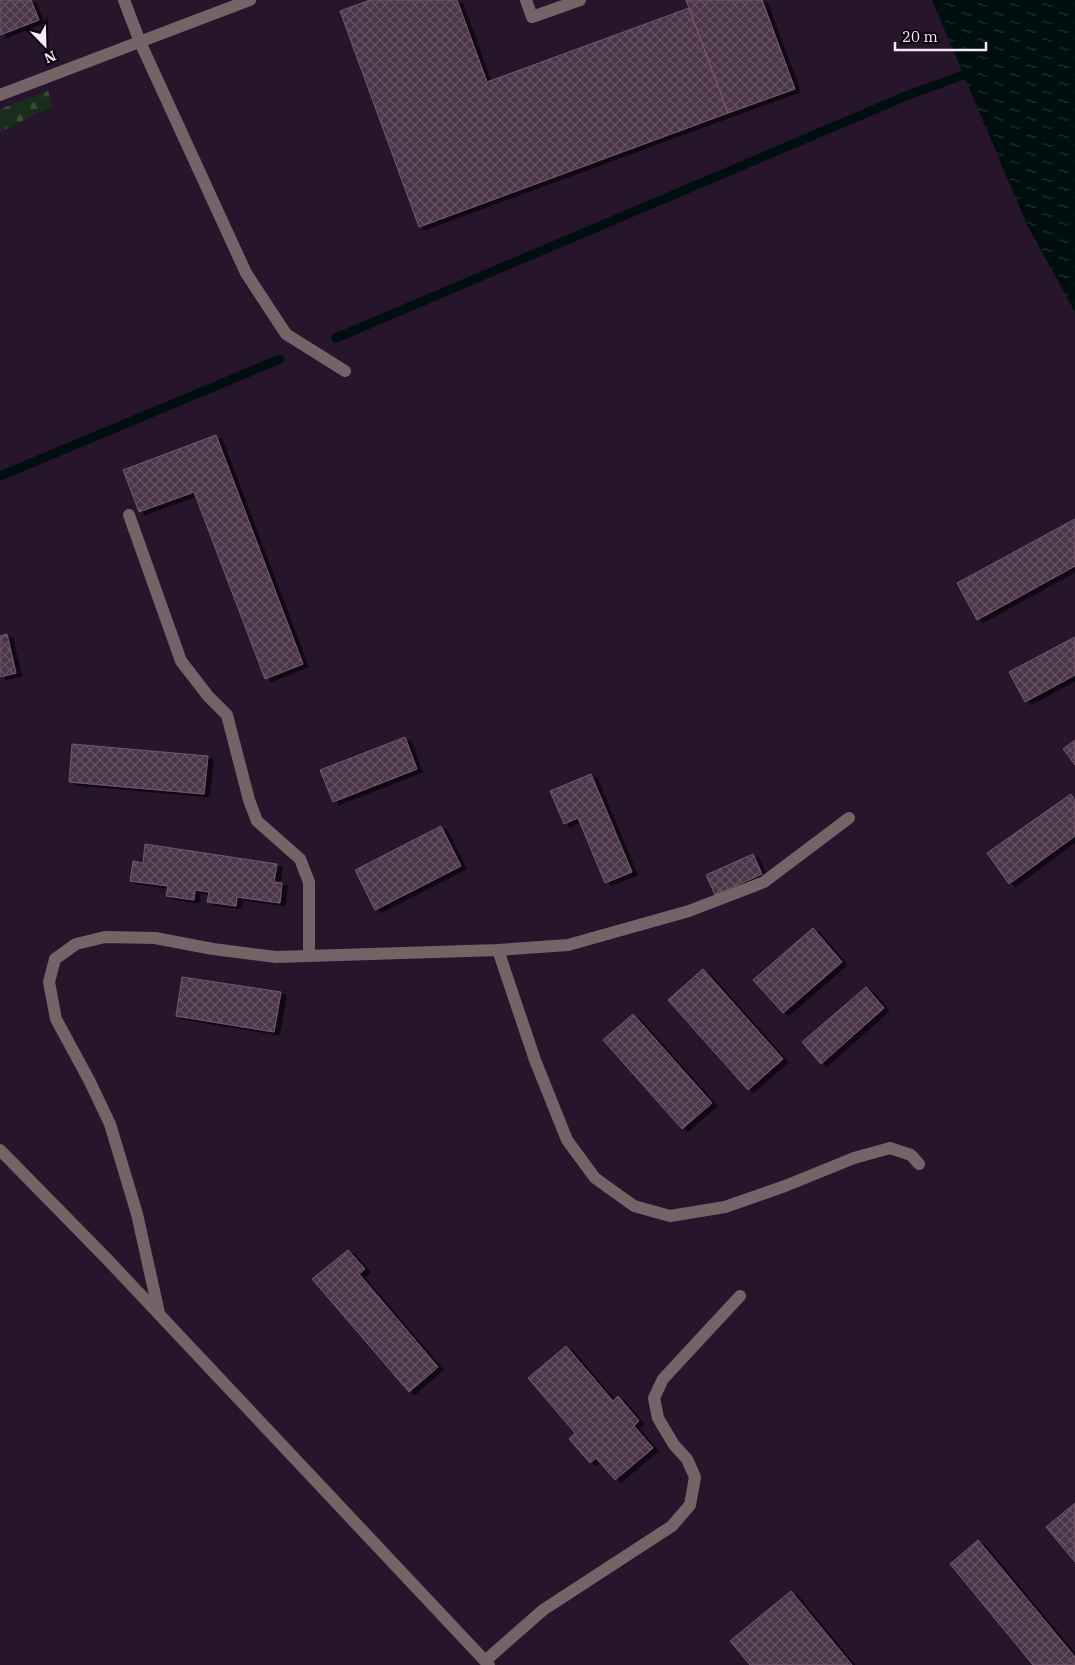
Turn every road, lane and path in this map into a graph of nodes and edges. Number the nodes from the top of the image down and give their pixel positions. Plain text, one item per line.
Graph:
1 (124, 0) edge
2 (250, 0) edge
3 (526, 0) edge
4 (580, 0) edge
5 (140, 42) junction
6 (0, 95) edge
7 (345, 371) dead end
8 (129, 515) dead end
9 (850, 818) dead end
10 (498, 950) junction
11 (309, 956) junction
12 (0, 1150) edge
13 (919, 1164) dead end
14 (740, 1296) dead end
15 (158, 1313) junction
16 (487, 1663) edge

1 - 5 street
2 - 5 street
3 - 4 street
5 - 6 street
5 - 7 street
8 - 11 street
9 - 10 street
10 - 11 street
10 - 13 street
11 - 15 street
12 - 15 street
14 - 16 street
15 - 16 street

